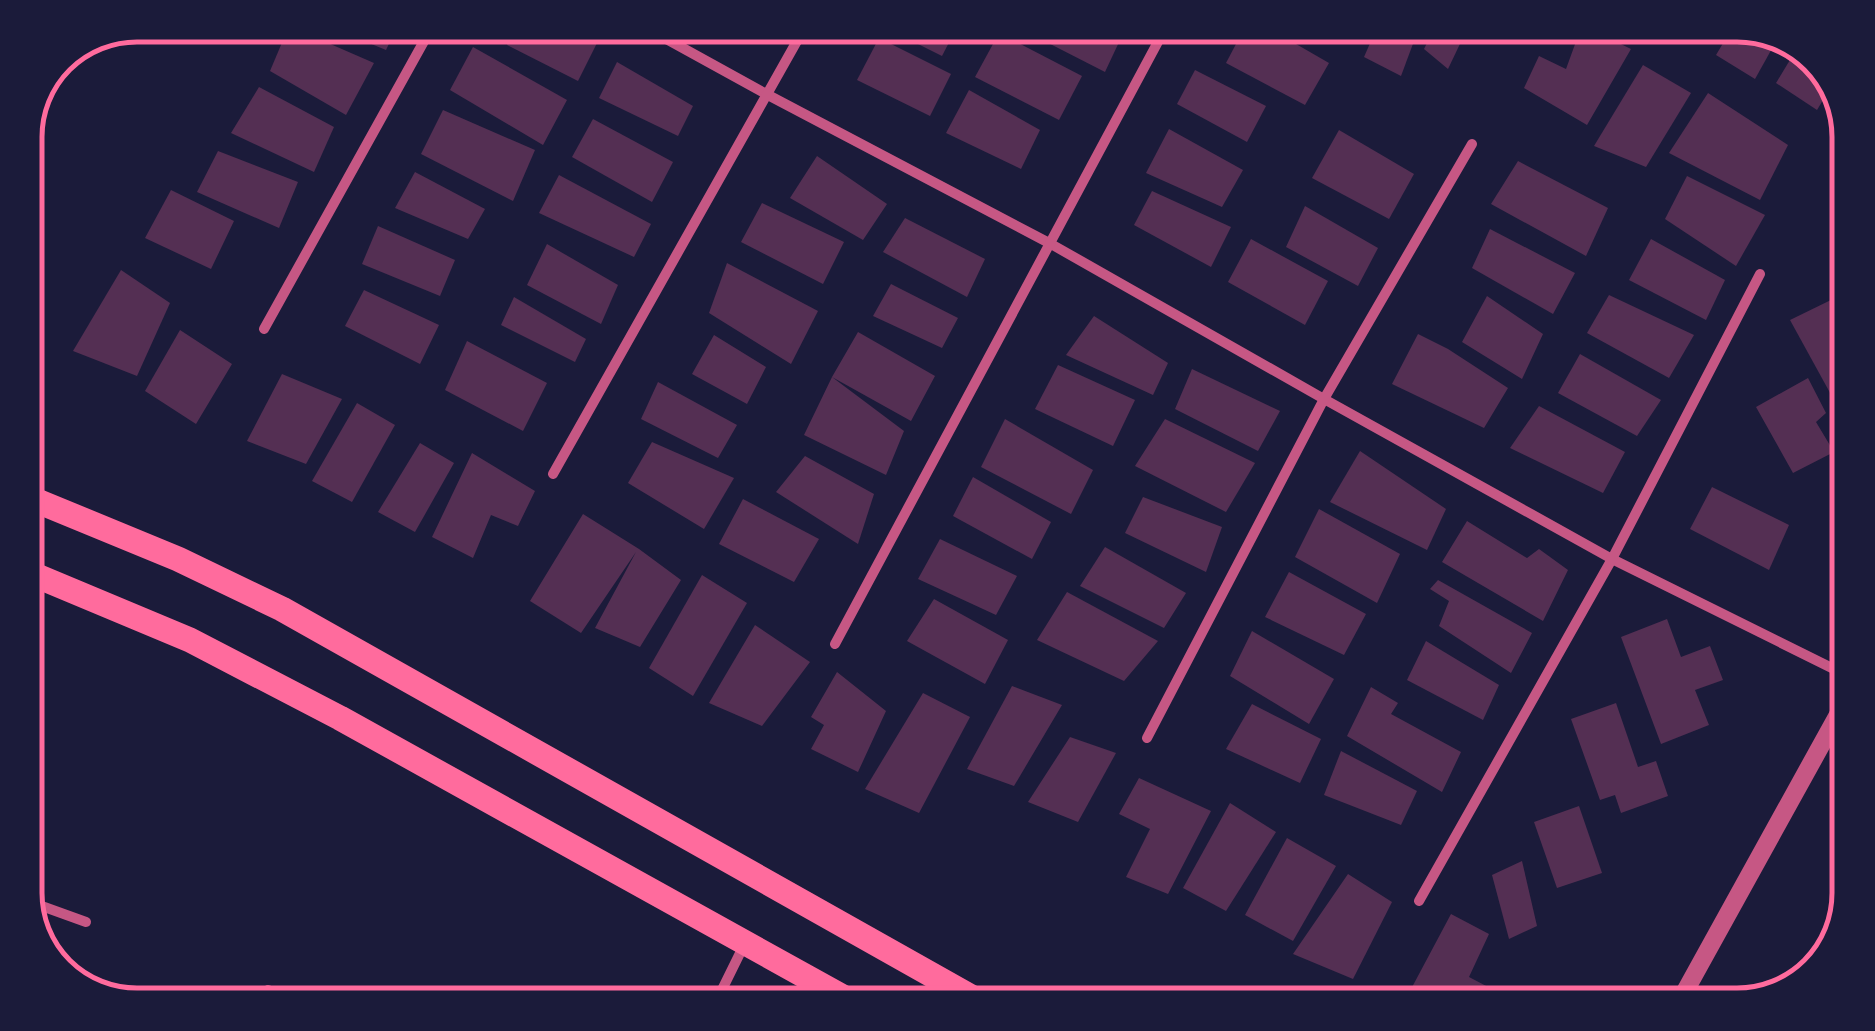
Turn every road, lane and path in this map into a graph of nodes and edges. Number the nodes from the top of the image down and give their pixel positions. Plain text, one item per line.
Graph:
1 (424, 42) edge
2 (672, 42) edge
3 (797, 42) edge
4 (1158, 42) edge
5 (768, 95) junction
6 (1472, 144) dead end
7 (1051, 244) junction
8 (1760, 274) dead end
9 (264, 329) dead end
10 (1324, 399) junction
11 (553, 474) dead end
12 (43, 503) edge
13 (1612, 559) junction
14 (43, 579) edge
15 (834, 644) dead end
16 (1832, 668) edge
17 (1832, 726) edge
18 (1148, 738) dead end
19 (1419, 901) dead end
20 (44, 907) edge
21 (86, 922) dead end
22 (745, 942) junction
23 (723, 988) edge
24 (827, 988) edge
25 (954, 988) edge
26 (1687, 988) edge

1 - 9 street
2 - 5 street
3 - 5 street
4 - 7 street
5 - 7 street
5 - 11 street
6 - 10 street
7 - 10 street
7 - 15 street
8 - 13 street
10 - 13 street
10 - 18 street
12 - 25 main road
13 - 16 street
13 - 19 street
14 - 22 main road
17 - 26 street
20 - 21 street
22 - 23 street
22 - 24 main road

